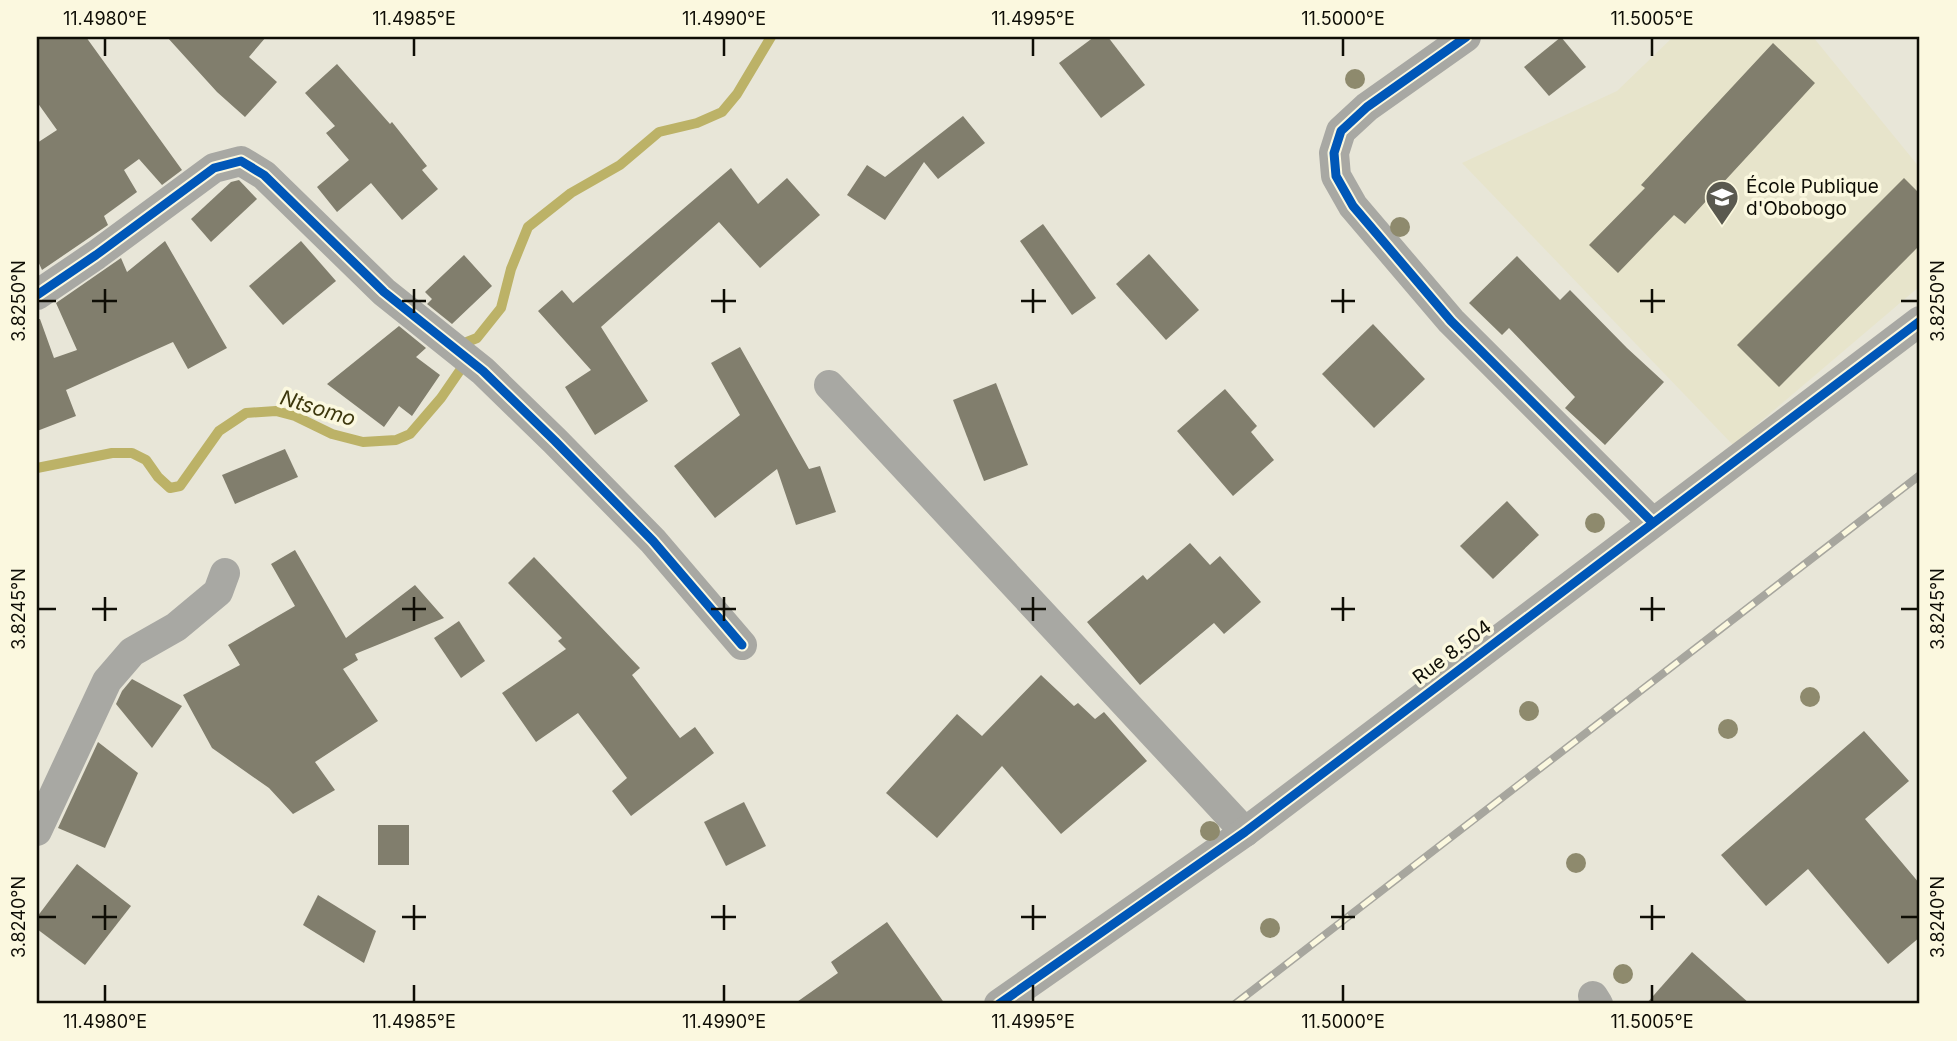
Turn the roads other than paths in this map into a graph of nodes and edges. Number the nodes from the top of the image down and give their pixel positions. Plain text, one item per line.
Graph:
1 (1466, 37) edge
2 (37, 295) edge
3 (1920, 321) edge
4 (829, 385) dead end
5 (1652, 522) junction
6 (225, 573) dead end
7 (742, 645) dead end
8 (37, 831) edge
9 (1245, 832) junction
10 (999, 1004) edge

1 - 5 street
2 - 7 street
3 - 5 street, Rue 8.504
4 - 9 street
5 - 9 street, Rue 8.504
6 - 8 street
9 - 10 street, Rue 8.504

